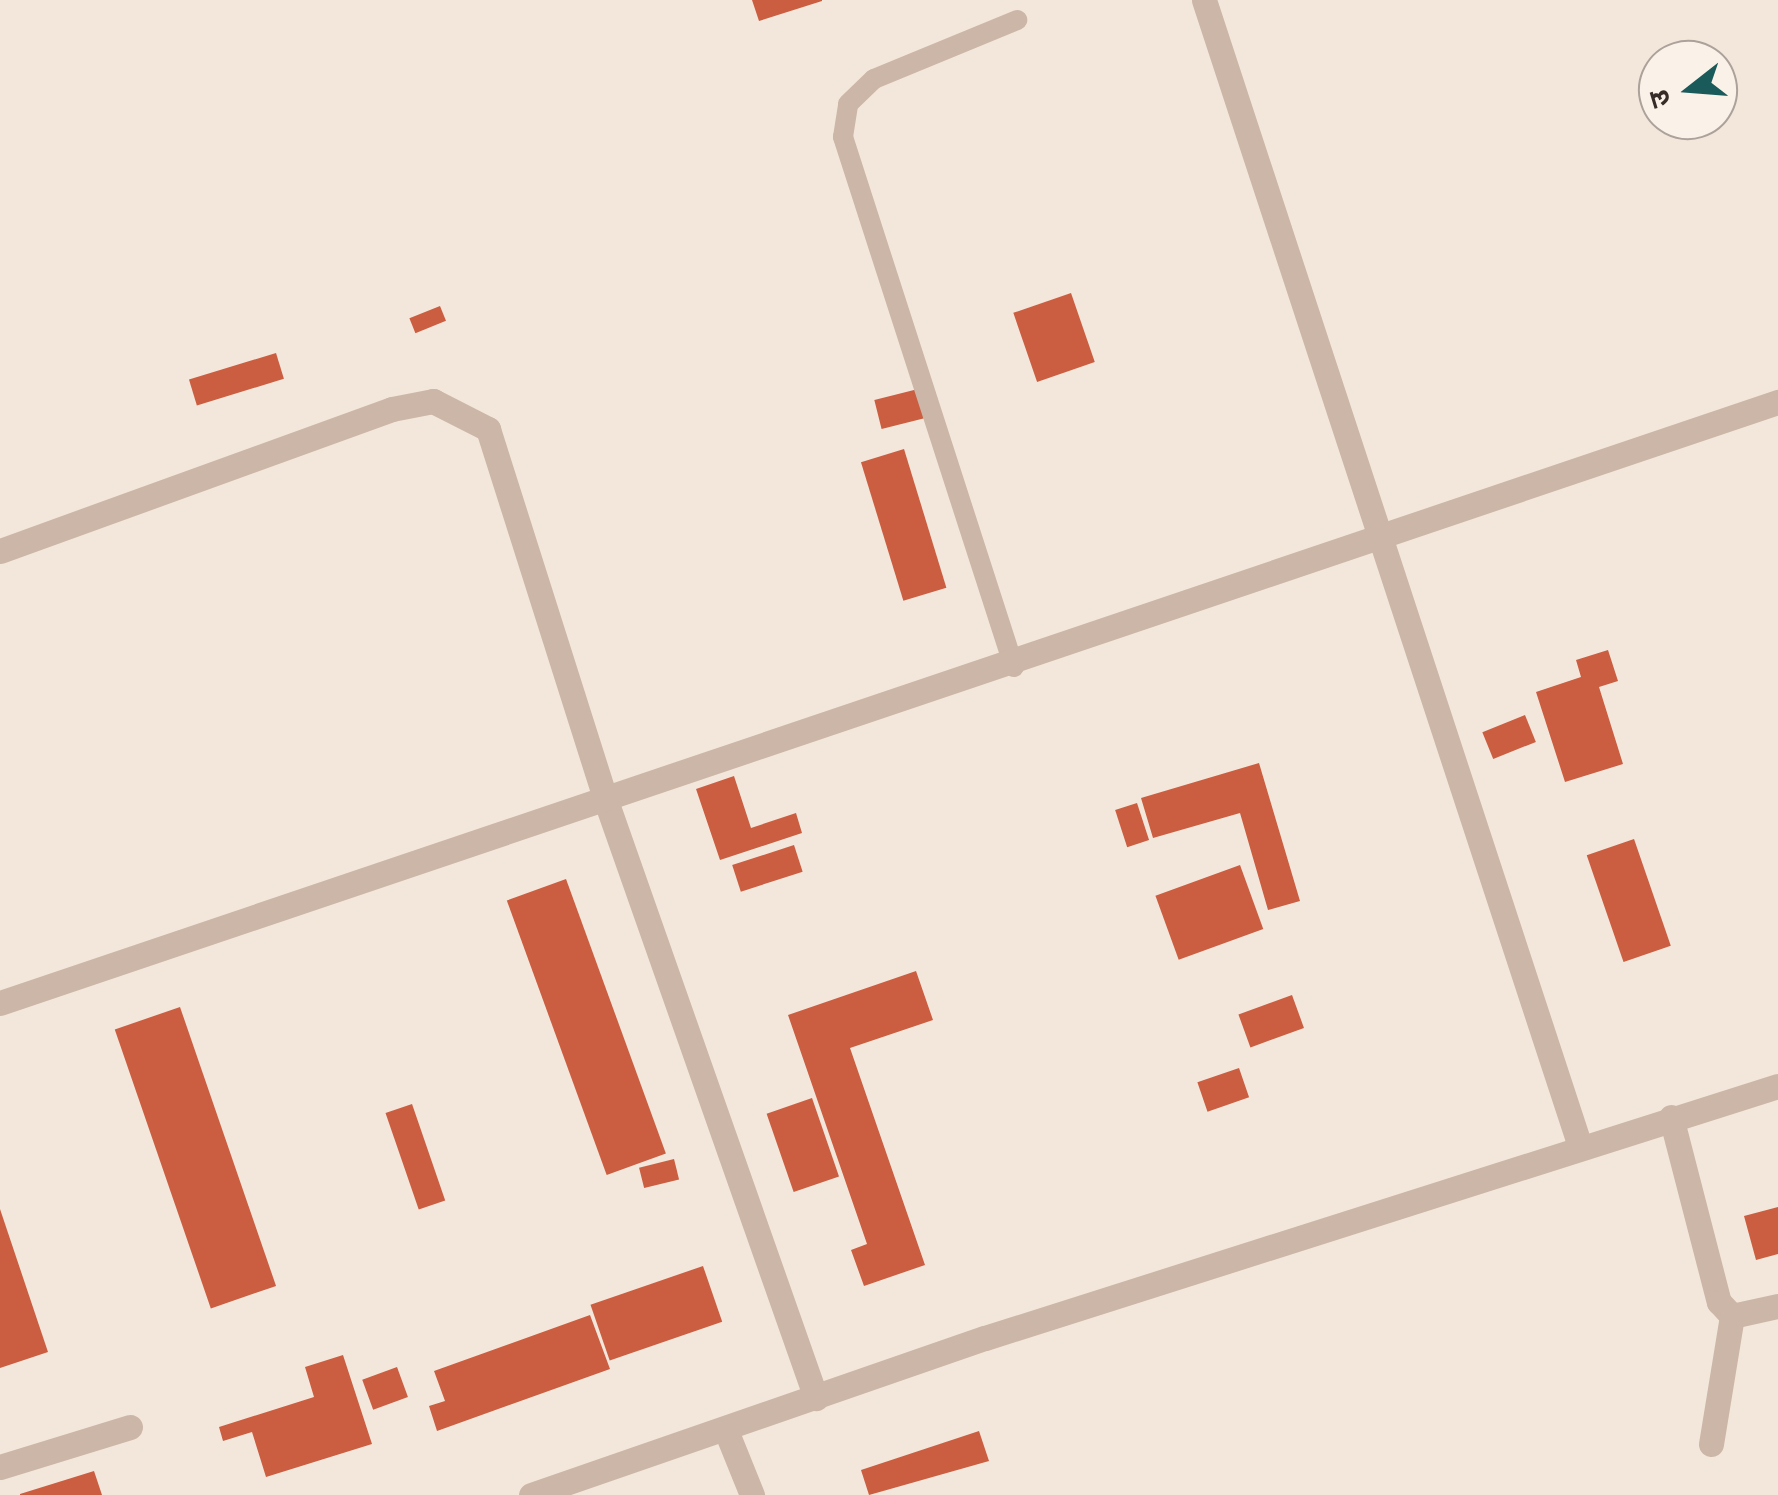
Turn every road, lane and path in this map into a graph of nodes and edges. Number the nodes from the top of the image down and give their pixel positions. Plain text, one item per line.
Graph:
1 (1204, 0) edge
2 (1016, 20) dead end
3 (1778, 402) edge
4 (1386, 541) junction
5 (0, 551) edge
6 (1014, 667) junction
7 (606, 801) junction
8 (0, 1003) edge
9 (1778, 1086) edge
10 (1671, 1116) junction
11 (1580, 1146) junction
12 (1778, 1306) edge
13 (1732, 1316) junction
14 (816, 1398) junction
15 (130, 1427) dead end
16 (728, 1433) junction
17 (1710, 1444) dead end
18 (0, 1468) edge
19 (531, 1495) edge
20 (752, 1495) edge

1 - 4 street
2 - 6 lane
3 - 4 street
4 - 6 street
4 - 11 street
5 - 7 street
6 - 7 street
7 - 8 street
7 - 14 street
9 - 10 street
10 - 11 street
10 - 13 street
11 - 14 street
12 - 13 street
13 - 17 street
14 - 16 street
15 - 18 street
16 - 19 street
16 - 20 street

